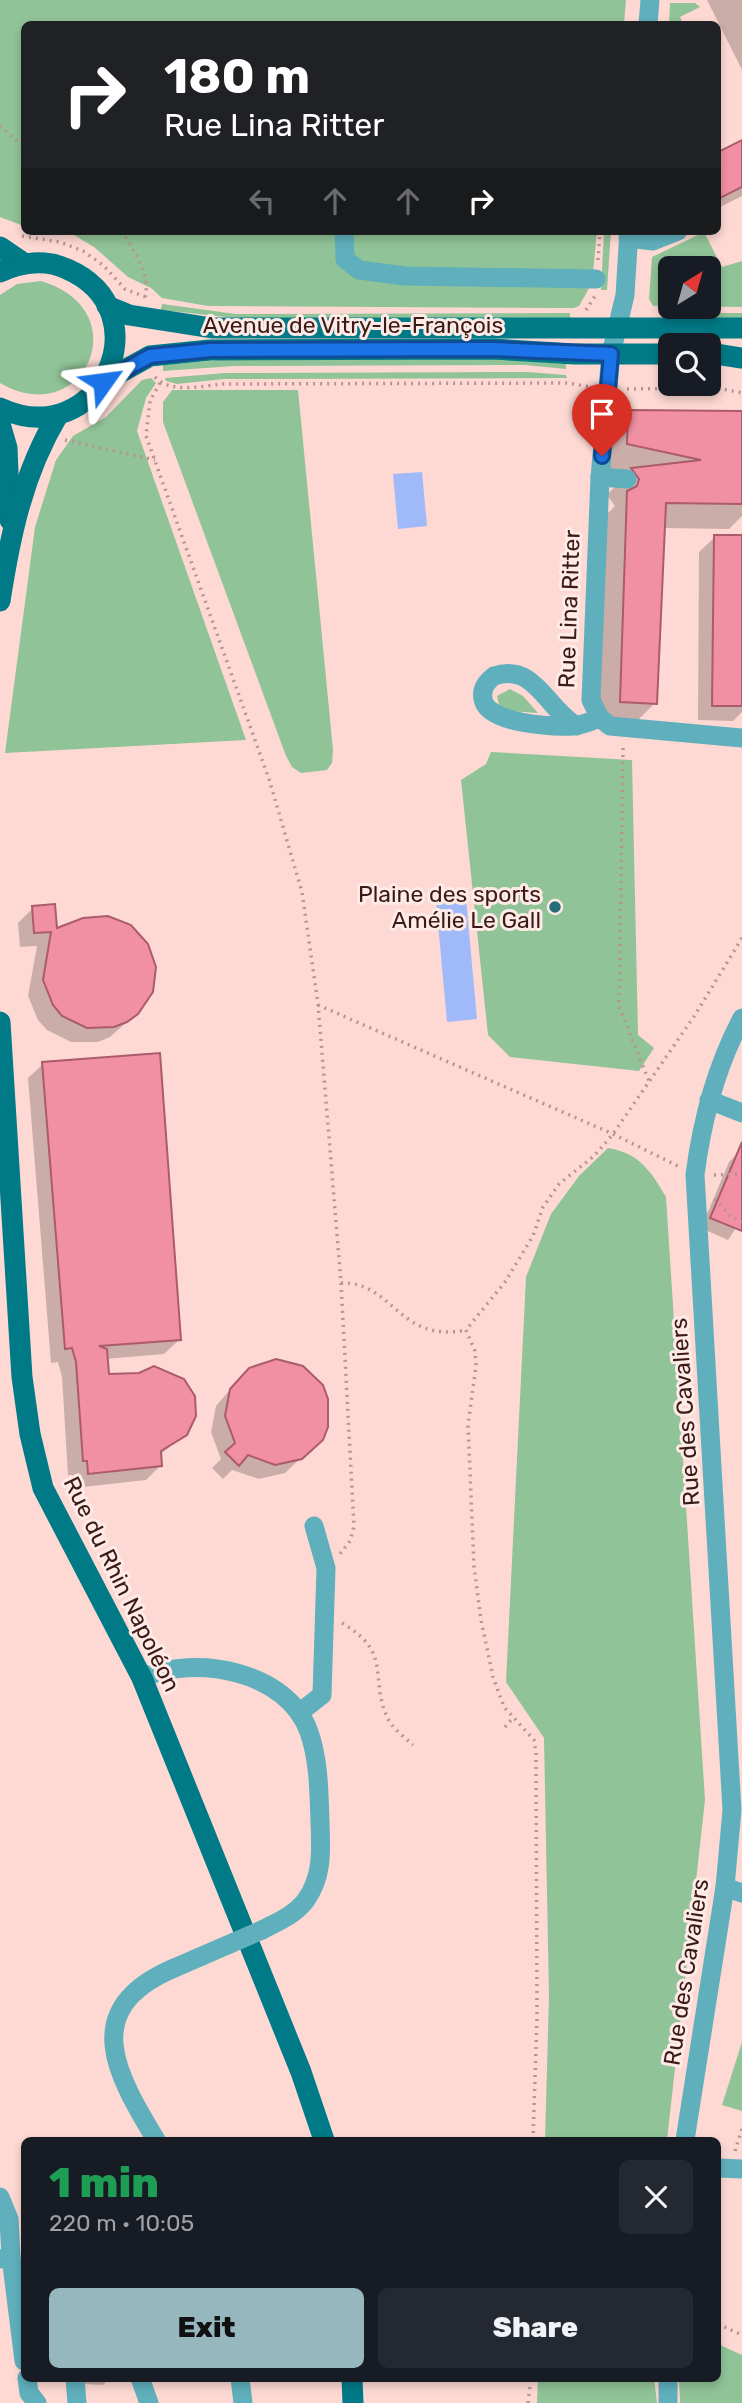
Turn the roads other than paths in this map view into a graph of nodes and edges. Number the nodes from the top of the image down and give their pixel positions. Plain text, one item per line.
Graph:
1 (650, 0) edge
2 (648, 21) edge
3 (344, 235) edge
4 (629, 235) edge
5 (632, 235) edge
6 (668, 235) edge
7 (0, 247) edge
8 (24, 264) junction
9 (0, 272) edge
10 (596, 279) road end
11 (107, 306) junction
12 (742, 328) edge
13 (617, 329) junction
14 (611, 354) junction
15 (658, 354) edge
16 (721, 355) edge
17 (742, 358) edge
18 (103, 382) junction
19 (0, 408) edge
20 (58, 415) junction
21 (0, 424) edge
22 (600, 477) junction
23 (627, 479) dead end
24 (11, 529) junction
25 (0, 601) edge
26 (600, 718) junction
27 (577, 726) dead end
28 (742, 738) edge
29 (742, 1018) edge
30 (0, 1022) edge
31 (709, 1100) junction
32 (742, 1113) edge
33 (314, 1526) dead end
34 (142, 1678) junction
35 (299, 1713) junction
36 (737, 1812) edge
37 (734, 1890) edge
38 (154, 2137) edge
39 (323, 2137) edge
40 (686, 2137) edge
41 (0, 2197) edge
42 (6, 2258) edge
43 (21, 2344) edge
44 (28, 2382) edge
45 (75, 2382) edge
46 (141, 2382) edge
47 (240, 2382) edge
48 (352, 2382) edge
49 (668, 2382) edge
50 (37, 2403) edge
51 (77, 2403) edge
52 (149, 2403) edge
53 (243, 2403) edge
54 (353, 2403) edge
55 (668, 2403) edge

1 - 2 street
3 - 10 street
4 - 13 street
5 - 6 street
7 - 8 main road
8 - 9 main road
8 - 11 main road
11 - 13 main road, Avenue de Vitry-le-François
11 - 18 main road
12 - 13 main road, Avenue de Vitry-le-François
13 - 14 street
14 - 15 main road, Avenue de Vitry-le-François
14 - 18 main road, Avenue de Vitry-le-François
14 - 22 street, Rue Lina Ritter
16 - 17 main road
18 - 20 main road, Avenue de Vitry-le-François
19 - 20 main road
20 - 24 main road
21 - 24 main road
22 - 23 street
22 - 26 street, Rue Lina Ritter
24 - 25 main road
26 - 27 street
26 - 28 street
29 - 31 street, Rue des Cavaliers
30 - 34 main road, Rue du Rhin Napoléon
31 - 32 street
31 - 36 street, Rue des Cavaliers
33 - 35 street
34 - 35 street
34 - 39 main road, Rue du Rhin Napoléon
35 - 38 street, bridge
36 - 37 street, Rue des Cavaliers
37 - 40 street, Rue des Cavaliers
41 - 42 street
42 - 43 street
44 - 50 street
45 - 51 street
46 - 52 street
47 - 53 street
48 - 54 main road
49 - 55 street

